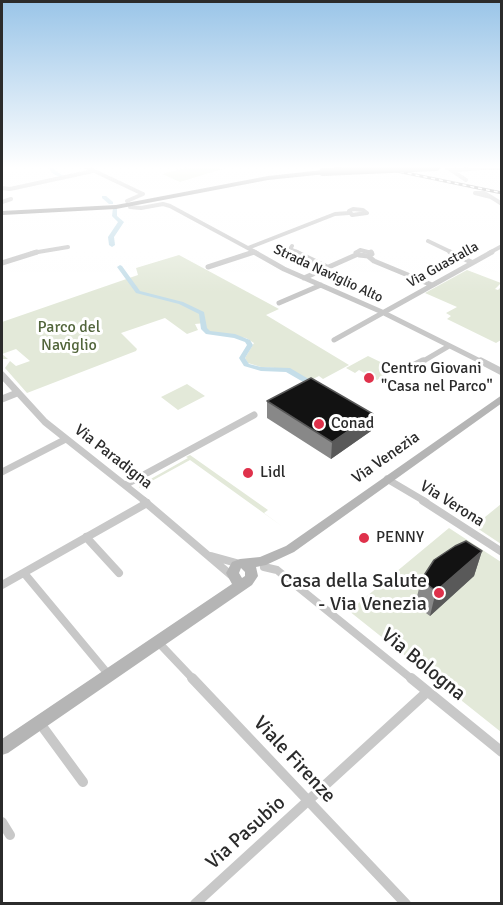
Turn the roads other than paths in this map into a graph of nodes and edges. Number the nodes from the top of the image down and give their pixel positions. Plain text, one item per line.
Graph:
1 (62, 209) edge
2 (176, 209) edge
3 (2, 212) edge
4 (349, 213) dead end
5 (428, 241) dead end
6 (68, 246) dead end
7 (292, 246) dead end
8 (501, 246) edge
9 (248, 248) junction
10 (254, 252) junction
11 (471, 262) junction
12 (2, 263) edge
13 (208, 267) dead end
14 (327, 267) junction
15 (304, 278) junction
16 (321, 285) junction
17 (432, 285) junction
18 (279, 303) dead end
19 (382, 312) junction
20 (334, 340) dead end
21 (449, 346) junction
22 (405, 370) dead end
23 (501, 372) edge
24 (2, 375) edge
25 (17, 393) junction
26 (501, 398) edge
27 (2, 399) edge
28 (254, 415) dead end
29 (66, 439) junction
30 (2, 472) edge
31 (387, 479) junction
32 (125, 485) junction
33 (147, 503) junction
34 (86, 537) junction
35 (291, 548) junction
36 (501, 552) edge
37 (211, 556) junction
38 (241, 564) junction
39 (264, 567) junction
40 (24, 573) junction
41 (119, 573) dead end
42 (232, 577) junction
43 (250, 578) junction
44 (2, 585) edge
45 (228, 592) junction
46 (157, 641) junction
47 (108, 674) junction
48 (427, 692) junction
49 (39, 722) junction
50 (2, 748) edge
51 (501, 752) edge
52 (83, 782) dead end
53 (308, 800) junction
54 (2, 822) edge
55 (10, 835) dead end
56 (195, 903) edge
57 (406, 903) edge

1 - 3 highway
2 - 9 street, Strada Naviglio Alto
4 - 9 street
5 - 11 street
6 - 12 street
7 - 14 street
8 - 11 street, Via Guastalla
9 - 10 street, Strada Naviglio Alto
10 - 13 street
10 - 15 street, Strada Naviglio Alto
11 - 17 street, Via Guastalla
14 - 15 street
14 - 17 street
15 - 16 street, Strada Naviglio Alto
16 - 18 street
16 - 19 street, Strada Naviglio Alto
17 - 19 street, Via Guastalla
19 - 20 street, Via Guastalla
19 - 21 street, Strada Naviglio Alto
21 - 22 street
21 - 23 street, Strada Naviglio Alto
24 - 25 street, Via Paradigna
25 - 27 street
25 - 29 street, Via Paradigna
26 - 31 street, Via Venezia
28 - 32 street
29 - 30 street
29 - 32 street, Via Paradigna
31 - 35 street, Via Venezia
31 - 36 street, Via Verona
32 - 33 street, Via Paradigna
33 - 34 street
33 - 37 street, Via Paradigna
34 - 40 street
34 - 41 street
35 - 38 street, Via Venezia
35 - 39 street, Via Venezia
37 - 38 street, Via Paradigna
37 - 42 street, Via Paradigna
38 - 42 street
38 - 43 street
39 - 43 street, Via Venezia
39 - 48 street, Via Bologna
40 - 44 street
40 - 47 street
42 - 43 street
42 - 45 street
43 - 45 street, Via Venezia
45 - 46 street, Via Venezia
46 - 47 street, Via Venezia
46 - 53 street, Viale Firenze
47 - 49 street, Via Venezia
48 - 51 street, Via Bologna
48 - 53 street, Via Pasubio
49 - 50 street, Via Venezia
49 - 52 street
53 - 56 street, Via Pasubio
53 - 57 street, Viale Firenze
54 - 55 street

